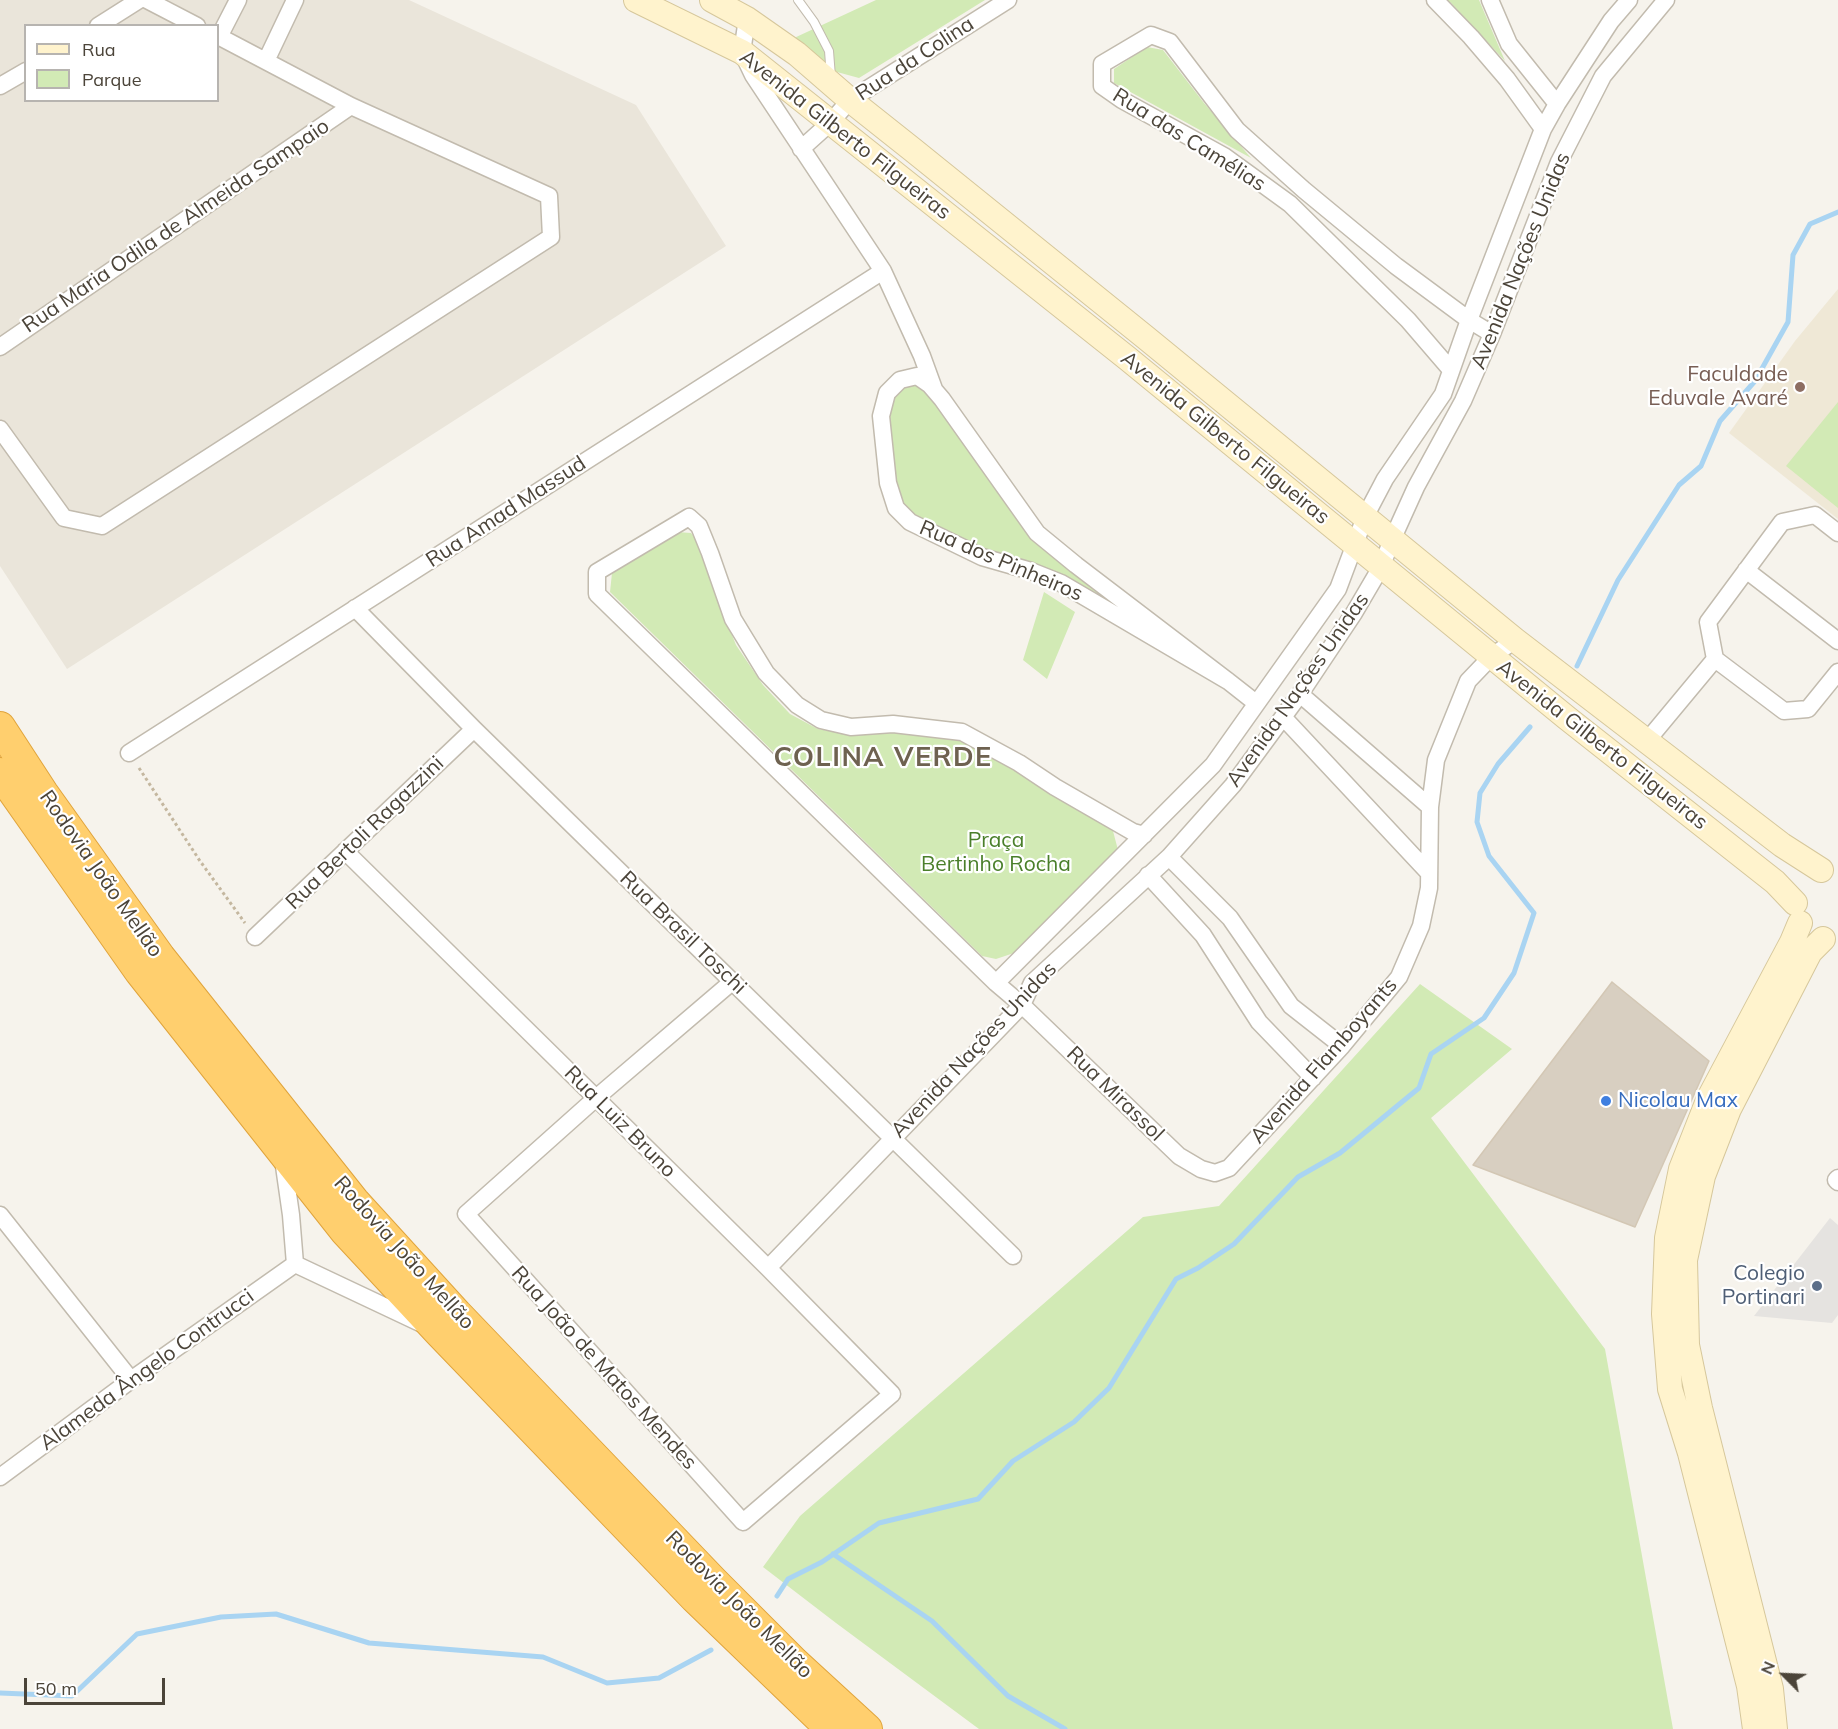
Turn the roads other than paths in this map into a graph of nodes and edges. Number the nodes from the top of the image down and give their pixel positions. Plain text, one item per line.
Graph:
1 (139, 0) edge
2 (147, 0) edge
3 (238, 0) edge
4 (295, 0) edge
5 (636, 0) edge
6 (712, 0) edge
7 (798, 0) edge
8 (1008, 0) edge
9 (1435, 0) edge
10 (1490, 0) edge
11 (1629, 0) edge
12 (1666, 0) edge
13 (747, 19) junction
14 (101, 24) edge
15 (193, 24) edge
16 (219, 34) edge
17 (219, 37) edge
18 (742, 52) junction
19 (266, 61) junction
20 (24, 71) edge
21 (832, 84) junction
22 (0, 86) edge
23 (850, 100) junction
24 (1557, 104) junction
25 (351, 106) junction
26 (831, 122) junction
27 (1543, 129) junction
28 (801, 149) junction
29 (883, 271) junction
30 (1469, 320) junction
31 (1492, 334) junction
32 (1145, 337) junction
33 (0, 346) edge
34 (1127, 358) junction
35 (1450, 370) junction
36 (934, 390) junction
37 (0, 429) edge
38 (1365, 517) junction
39 (1838, 533) edge
40 (1392, 540) junction
41 (1355, 545) junction
42 (1382, 567) junction
43 (1746, 570) junction
44 (355, 608) junction
45 (1515, 640) junction
46 (1838, 641) edge
47 (1491, 657) junction
48 (1715, 659) junction
49 (1838, 672) edge
50 (1228, 681) junction
51 (1300, 694) junction
52 (1257, 703) junction
53 (1283, 717) junction
54 (0, 727) edge
55 (474, 729) junction
56 (1646, 742) junction
57 (129, 753) road end
58 (0, 773) edge
59 (1703, 786) junction
60 (1430, 807) junction
61 (1682, 809) junction
62 (1144, 835) junction
63 (345, 851) junction
64 (1169, 857) junction
65 (1832, 867) edge
66 (1429, 873) junction
67 (1148, 875) junction
68 (1798, 913) junction
69 (255, 937) road end
70 (1830, 938) edge
71 (733, 981) junction
72 (996, 983) junction
73 (1022, 1005) junction
74 (1342, 1046) junction
75 (1313, 1078) junction
76 (596, 1098) junction
77 (1719, 1103) junction
78 (893, 1138) junction
79 (282, 1152) junction
80 (1215, 1173) joint
81 (0, 1215) edge
82 (1013, 1256) dead end
83 (295, 1264) junction
84 (768, 1268) junction
85 (439, 1332) junction
86 (131, 1380) junction
87 (892, 1394) joint
88 (0, 1477) edge
89 (831, 1729) edge
90 (867, 1729) edge
91 (1755, 1729) edge
92 (1775, 1729) edge

1 - 14 street
2 - 15 street
3 - 16 street
4 - 19 street
5 - 18 main road, Avenida Gilberto Filgueiras
6 - 13 main road, Avenida Gilberto Filgueiras
7 - 21 lane
8 - 23 street, Rua da Colina
9 - 27 street
10 - 24 street
11 - 24 street, Avenida Nações Unidas
12 - 31 street, Avenida Nações Unidas
13 - 18 street
13 - 21 main road, Avenida Gilberto Filgueiras
17 - 19 street
18 - 26 main road, Avenida Gilberto Filgueiras
18 - 28 street, Rua dos Pinheiros
19 - 25 street
20 - 22 street
21 - 23 main road, Avenida Gilberto Filgueiras
23 - 26 street, Rua da Colina
23 - 32 main road, Avenida Gilberto Filgueiras
24 - 27 street, Avenida Nações Unidas
25 - 33 street, Rua Maria Odila de Almeida Sampaio
25 - 37 street
26 - 28 street, Rua da Colina
26 - 34 main road, Avenida Gilberto Filgueiras
27 - 30 street, Avenida Nações Unidas
28 - 29 street, Rua dos Pinheiros
29 - 36 street, Rua dos Pinheiros
29 - 44 street, Rua Amad Massud
30 - 31 street, Rua das Camélias
30 - 35 street, Avenida Nações Unidas
30 - 35 street, Rua das Camélias
31 - 40 street, Avenida Nações Unidas
32 - 34 main road
32 - 38 main road, Avenida Gilberto Filgueiras
34 - 41 main road, Avenida Gilberto Filgueiras
35 - 38 street, Avenida Nações Unidas
36 - 50 street, Rua dos Pinheiros
36 - 50 street, Rua dos Pinheiros
38 - 40 main road, Avenida Gilberto Filgueiras
38 - 41 street, Avenida Nações Unidas
39 - 43 street
40 - 42 street, Avenida Nações Unidas
40 - 45 main road, Avenida Gilberto Filgueiras
41 - 42 main road, Avenida Gilberto Filgueiras
41 - 52 street, Avenida Nações Unidas
42 - 47 main road, Avenida Gilberto Filgueiras
42 - 51 street, Avenida Nações Unidas
43 - 46 street
43 - 48 street
44 - 55 street, Rua Brasil Toschi
44 - 57 street, Rua Amad Massud
45 - 47 street, Avenida Flamboyants
45 - 56 main road, Avenida Gilberto Filgueiras
47 - 60 street, Avenida Flamboyants
47 - 61 main road, Avenida Gilberto Filgueiras
48 - 49 street
48 - 56 street
50 - 52 street, Rua dos Pinheiros
51 - 53 street, Avenida Nações Unidas
51 - 60 street
52 - 62 street, Avenida Nações Unidas
53 - 64 street, Avenida Nações Unidas
53 - 66 street
54 - 90 highway, Rodovia João Mellão
55 - 63 street, Rua Bertoli Ragazzini
55 - 71 street, Rua Brasil Toschi
56 - 59 main road, Avenida Gilberto Filgueiras
58 - 79 highway, Rodovia João Mellão
59 - 61 main road
59 - 65 main road, Avenida Gilberto Filgueiras
60 - 66 street, Avenida Flamboyants
61 - 68 main road, Avenida Gilberto Filgueiras
62 - 72 street, Avenida Nações Unidas
62 - 72 street
63 - 69 street, Rua Bertoli Ragazzini
63 - 76 street, Rua Luiz Bruno
64 - 67 street, Avenida Nações Unidas
64 - 74 street
65 - 68 main road
66 - 74 street, Avenida Flamboyants
67 - 73 street, Avenida Nações Unidas
67 - 75 street
68 - 70 main road, Avenida Gilberto Filgueiras
68 - 77 main road
70 - 77 main road
71 - 76 street
71 - 78 street, Rua Brasil Toschi
72 - 73 street
73 - 78 street, Avenida Nações Unidas
73 - 80 street, Rua Mirassol
74 - 75 street, Avenida Flamboyants
75 - 80 street, Avenida Flamboyants
76 - 84 street, Rua Luiz Bruno
76 - 87 street, Rua João de Matos Mendes
77 - 91 main road
77 - 92 main road
78 - 82 street, Rua Brasil Toschi
78 - 84 street, Avenida Nações Unidas
79 - 83 street
79 - 85 highway, Rodovia João Mellão
81 - 86 street
83 - 85 street
83 - 86 street, Alameda Ângelo Contrucci
84 - 87 street, Rua Luiz Bruno
85 - 89 highway, Rodovia João Mellão
86 - 88 street, Alameda Ângelo Contrucci

